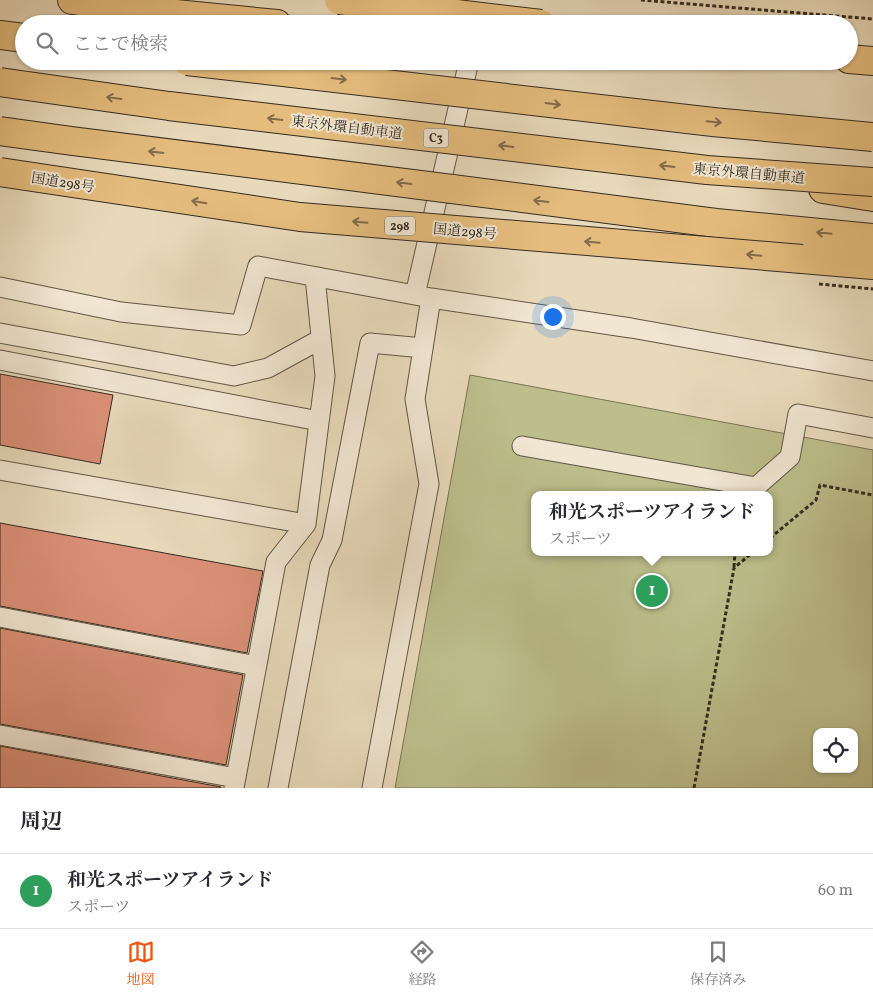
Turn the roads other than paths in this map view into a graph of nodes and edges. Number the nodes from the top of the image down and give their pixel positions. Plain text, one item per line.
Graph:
1 (72, 0) edge
2 (339, 0) edge
3 (483, 0) edge
4 (186, 15) edge
5 (465, 15) edge
6 (479, 15) edge
7 (0, 35) edge
8 (15, 37) edge
9 (858, 59) edge
10 (873, 60) edge
11 (264, 70) edge
12 (467, 70) edge
13 (0, 82) edge
14 (0, 131) edge
15 (871, 136) edge
16 (707, 170) junction
17 (0, 172) edge
18 (873, 182) edge
19 (873, 197) edge
20 (873, 238) edge
21 (873, 265) edge
22 (315, 277) junction
23 (0, 287) edge
24 (423, 296) junction
25 (0, 333) edge
26 (321, 339) junction
27 (423, 348) junction
28 (0, 360) edge
29 (149, 360) junction
30 (873, 371) edge
31 (144, 388) junction
32 (319, 421) junction
33 (873, 428) edge
34 (522, 446) dead end
35 (0, 470) edge
36 (306, 524) junction
37 (0, 617) edge
38 (256, 666) junction
39 (0, 734) edge
40 (235, 783) edge
41 (278, 788) edge
42 (372, 788) edge

1 - 4 highway
2 - 5 highway, bridge
3 - 6 lane
7 - 8 highway
9 - 10 highway
11 -> 15 highway, bridge
12 - 24 lane
16 -> 13 highway, 東京外環自動車道 / C3, bridge
20 -> 14 highway, bridge
16 - 18 highway, 東京外環自動車道 / C3, bridge
16 - 19 highway, bridge
21 -> 17 highway, 国道298号 / 298, bridge
22 - 23 lane
22 - 24 lane
22 - 26 lane
24 - 27 lane
24 - 30 lane
25 - 29 lane
26 - 29 lane
26 - 32 lane
27 - 41 lane
27 - 42 lane
28 - 31 lane
29 - 31 lane
31 - 32 lane
32 - 36 lane
33 - 34 lane
35 - 36 lane
36 - 38 lane
37 - 38 lane
38 - 40 lane
39 - 40 lane

